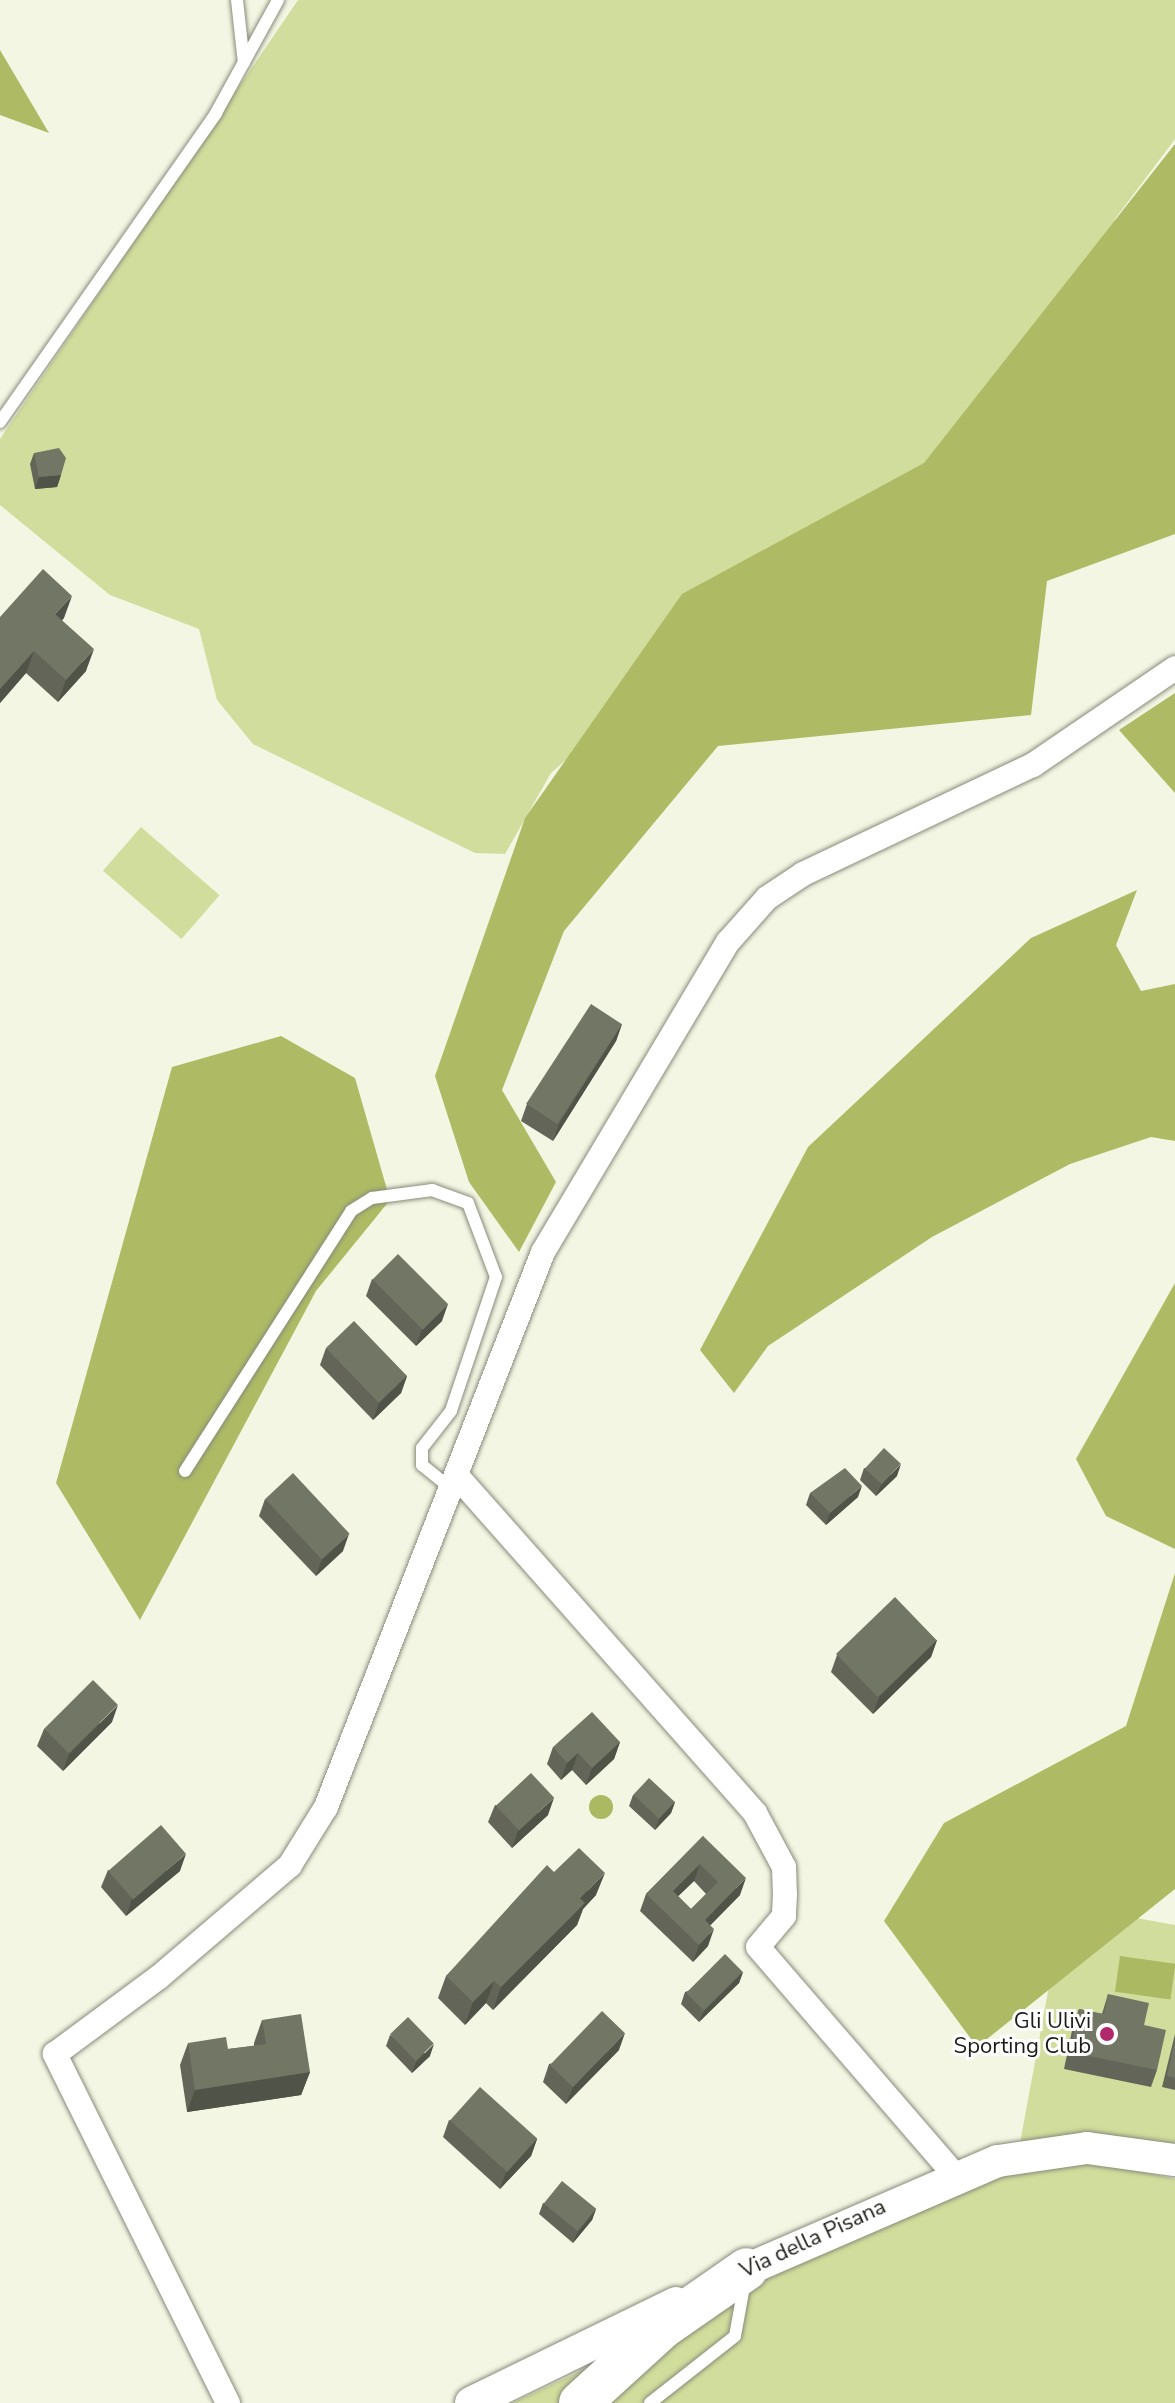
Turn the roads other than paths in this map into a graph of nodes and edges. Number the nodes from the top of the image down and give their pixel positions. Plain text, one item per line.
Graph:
1 (237, 0) edge
2 (278, 0) edge
3 (244, 63) junction
4 (0, 422) edge
5 (1175, 668) edge
6 (185, 1471) dead end
7 (454, 1483) junction
8 (1175, 2160) edge
9 (955, 2175) junction
10 (747, 2269) junction
11 (228, 2403) edge
12 (471, 2403) edge
13 (580, 2403) edge
14 (650, 2403) edge

1 - 3 lane
2 - 3 lane
3 - 4 lane
5 - 7 street
6 - 7 lane
7 - 9 street
7 - 11 street
8 - 9 main road, Via della Pisana
9 - 10 main road, Via della Pisana
10 - 12 main road, Via della Pisana
10 - 13 highway
10 - 14 lane

